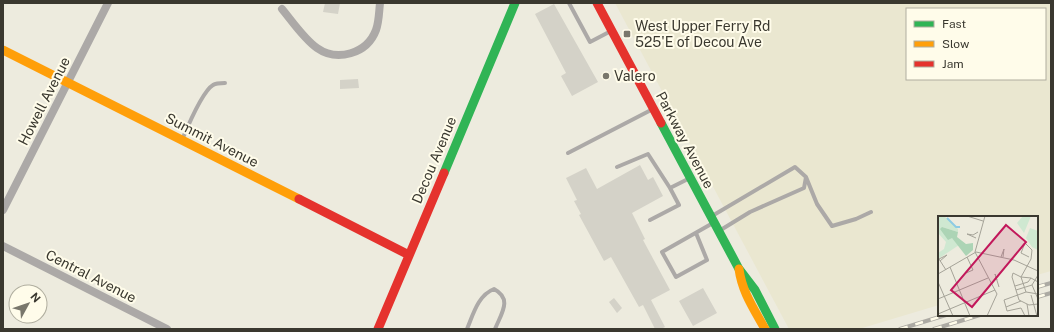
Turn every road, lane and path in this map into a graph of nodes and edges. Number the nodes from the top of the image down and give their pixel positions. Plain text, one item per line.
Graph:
1 (108, 3) edge
2 (380, 3) edge
3 (515, 3) edge
4 (568, 3) edge
5 (596, 3) edge
6 (282, 9) dead end
7 (611, 31) junction
8 (3, 50) edge
9 (67, 83) junction
10 (225, 83) dead end
11 (653, 109) junction
12 (182, 140) junction
13 (568, 153) dead end
14 (617, 167) dead end
15 (806, 177) junction
16 (690, 178) junction
17 (670, 188) junction
18 (3, 210) edge
19 (871, 212) dead end
20 (650, 220) dead end
21 (714, 223) junction
22 (696, 233) junction
23 (3, 246) edge
24 (409, 255) junction
25 (739, 269) junction
26 (167, 329) edge
27 (378, 329) edge
28 (467, 329) edge
29 (494, 329) edge
30 (765, 329) edge
31 (775, 329) edge

1 - 9 street, Howell Avenue
2 - 6 street
3 - 24 street, Decou Avenue
4 - 7 lane
5 - 7 street, Parkway Avenue
7 - 11 street, Parkway Avenue
8 - 9 street, Summit Avenue
9 - 12 street, Summit Avenue
9 - 18 street, Howell Avenue
10 - 12 lane
11 - 13 lane
11 - 16 street, Parkway Avenue
12 - 24 street, Summit Avenue
14 - 17 lane
15 - 19 lane
15 - 21 lane
15 - 21 lane
16 - 17 lane
16 - 21 street, Parkway Avenue
17 - 20 lane
21 - 22 lane
21 - 25 street, Parkway Avenue
22 - 22 lane
23 - 26 street, Central Avenue
24 - 27 street, Decou Avenue
25 - 30 street, Parkway Avenue
25 - 31 street, Parkway Avenue
28 - 29 lane

